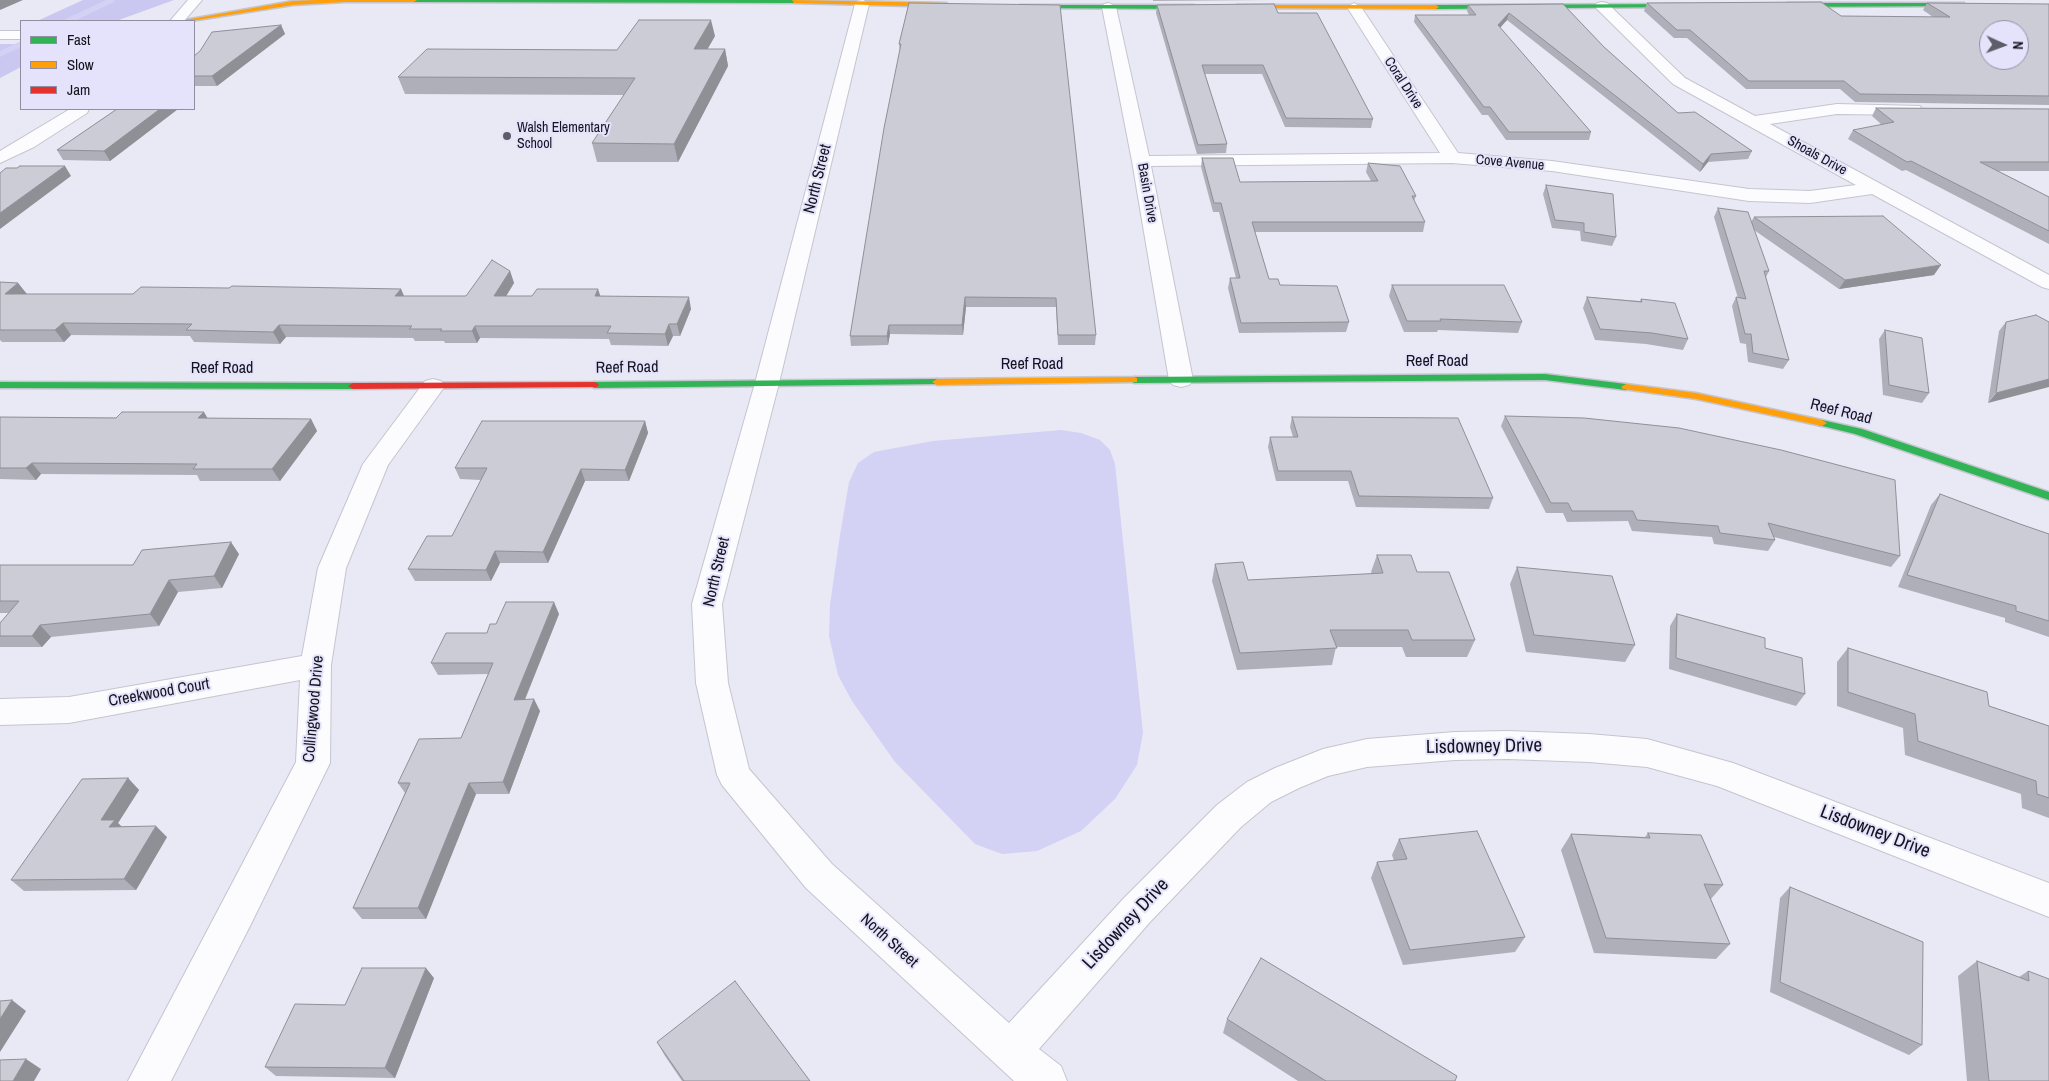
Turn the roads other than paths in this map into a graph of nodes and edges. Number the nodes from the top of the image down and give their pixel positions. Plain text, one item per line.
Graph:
1 (195, 0) edge
2 (784, 1) edge
3 (1865, 2) edge
4 (862, 4) junction
5 (961, 5) edge
6 (1780, 5) edge
7 (1973, 5) edge
8 (1010, 6) edge
9 (1109, 6) junction
10 (1602, 6) junction
11 (1700, 6) edge
12 (1207, 7) edge
13 (1226, 7) edge
14 (1354, 7) junction
15 (178, 20) edge
16 (188, 20) edge
17 (79, 110) edge
18 (1934, 110) edge
19 (1754, 121) junction
20 (0, 158) edge
21 (1452, 158) junction
22 (1141, 161) junction
23 (1877, 188) junction
24 (2049, 283) edge
25 (1181, 380) junction
26 (767, 383) junction
27 (0, 384) edge
28 (433, 386) junction
29 (2049, 496) edge
30 (316, 665) junction
31 (0, 712) edge
32 (2049, 900) edge
33 (1010, 1051) junction
34 (150, 1081) edge
35 (1046, 1081) edge

1 - 15 street
2 - 4 street
2 - 16 street
3 - 6 street
3 - 7 street
4 - 5 street
4 - 26 street, North Street
8 - 9 street
9 - 12 street
9 - 22 street, Basin Drive
10 - 11 street
10 - 14 street
10 - 19 street, Shoals Drive
13 - 14 street
14 - 21 street, Coral Drive
17 - 20 street
18 - 19 street
19 - 23 street, Shoals Drive
21 - 22 street, Cove Avenue
21 - 23 street, Cove Avenue
22 - 25 street, Basin Drive
23 - 24 street, Shoals Drive
25 - 26 street, Reef Road
25 - 29 street, Reef Road
26 - 28 street, Reef Road
26 - 33 street, North Street
27 - 28 street, Reef Road
28 - 30 street, Collingwood Drive
30 - 31 street, Creekwood Court
30 - 34 street, Collingwood Drive
32 - 33 street, Lisdowney Drive
33 - 35 street, North Street

